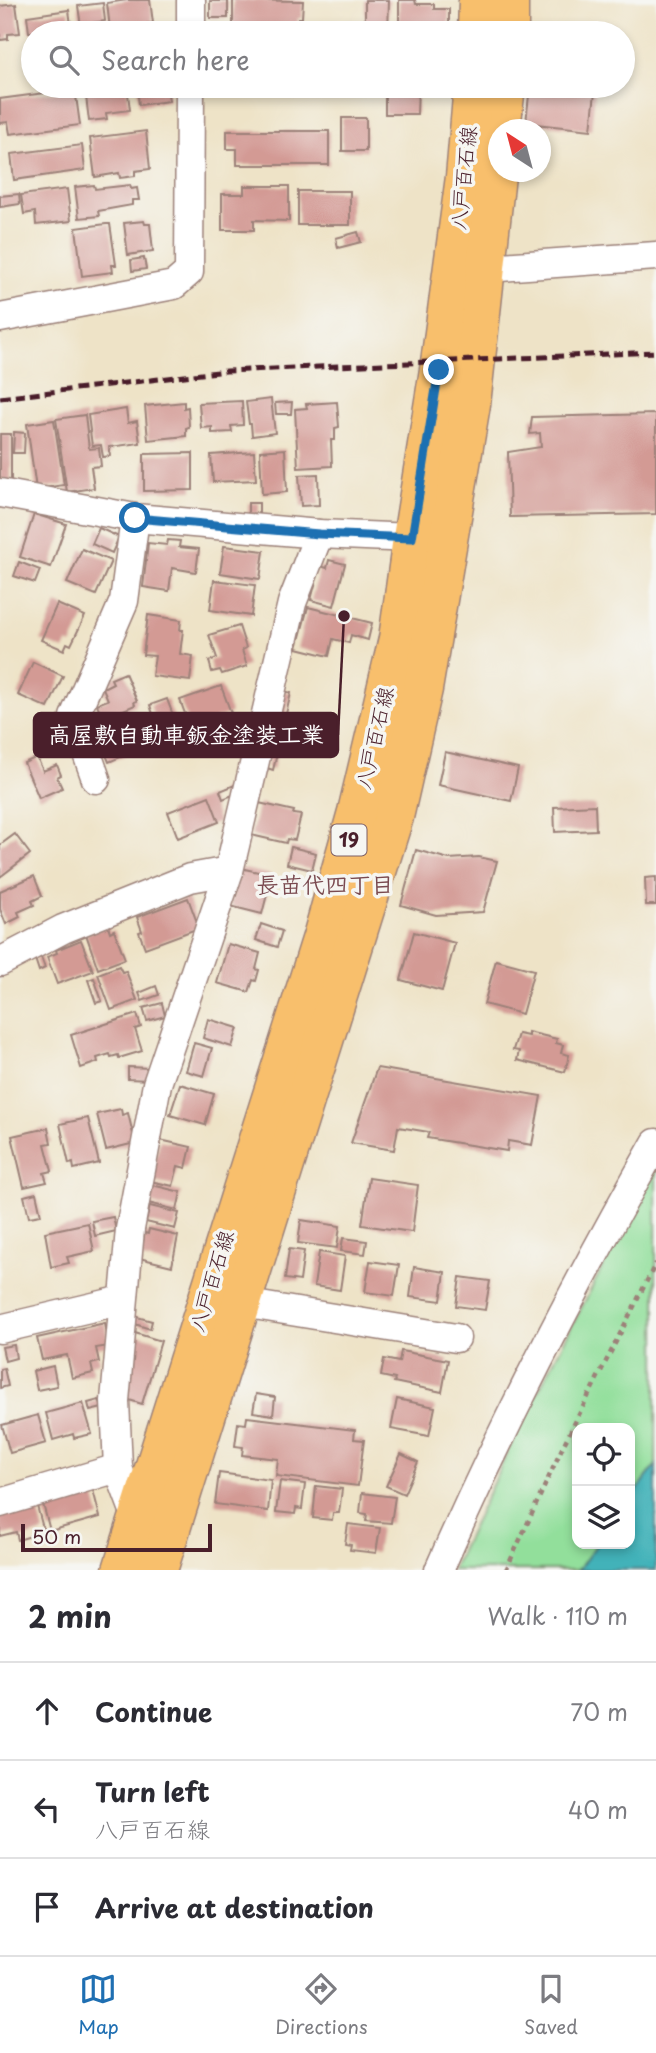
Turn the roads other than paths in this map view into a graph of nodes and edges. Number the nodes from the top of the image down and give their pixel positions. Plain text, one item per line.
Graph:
1 (191, 0) edge
2 (478, 0) edge
3 (509, 0) edge
4 (191, 21) edge
5 (477, 21) edge
6 (509, 21) edge
7 (190, 98) edge
8 (471, 98) edge
9 (505, 98) edge
10 (502, 119) edge
11 (496, 182) edge
12 (656, 256) edge
13 (487, 268) junction
14 (0, 318) edge
15 (0, 493) edge
16 (135, 518) junction
17 (319, 534) junction
18 (412, 538) junction
19 (96, 779) dead end
20 (229, 871) junction
21 (0, 962) edge
22 (656, 1143) edge
23 (123, 1300) junction
24 (242, 1303) junction
25 (0, 1329) edge
26 (456, 1338) dead end
27 (118, 1468) junction
28 (0, 1503) edge
29 (138, 1521) junction
30 (122, 1570) edge
31 (158, 1570) edge
32 (439, 1570) edge

1 - 4 street
2 - 5 main road
3 - 6 main road
7 - 14 street
8 - 18 main road, 八戸百石線 / 19
9 - 10 main road, 八戸百石線
11 - 13 main road, 八戸百石線 / 19
12 - 13 street
13 - 24 main road, 八戸百石線 / 19
15 - 16 street
16 - 17 street
16 - 19 street
17 - 18 street
17 - 20 street
18 - 29 main road, 八戸百石線 / 19
20 - 21 street
20 - 23 street
22 - 32 street
23 - 25 street
23 - 27 street
24 - 26 street
24 - 31 main road, 八戸百石線 / 19
27 - 28 street
27 - 29 street
29 - 30 main road, 八戸百石線 / 19

